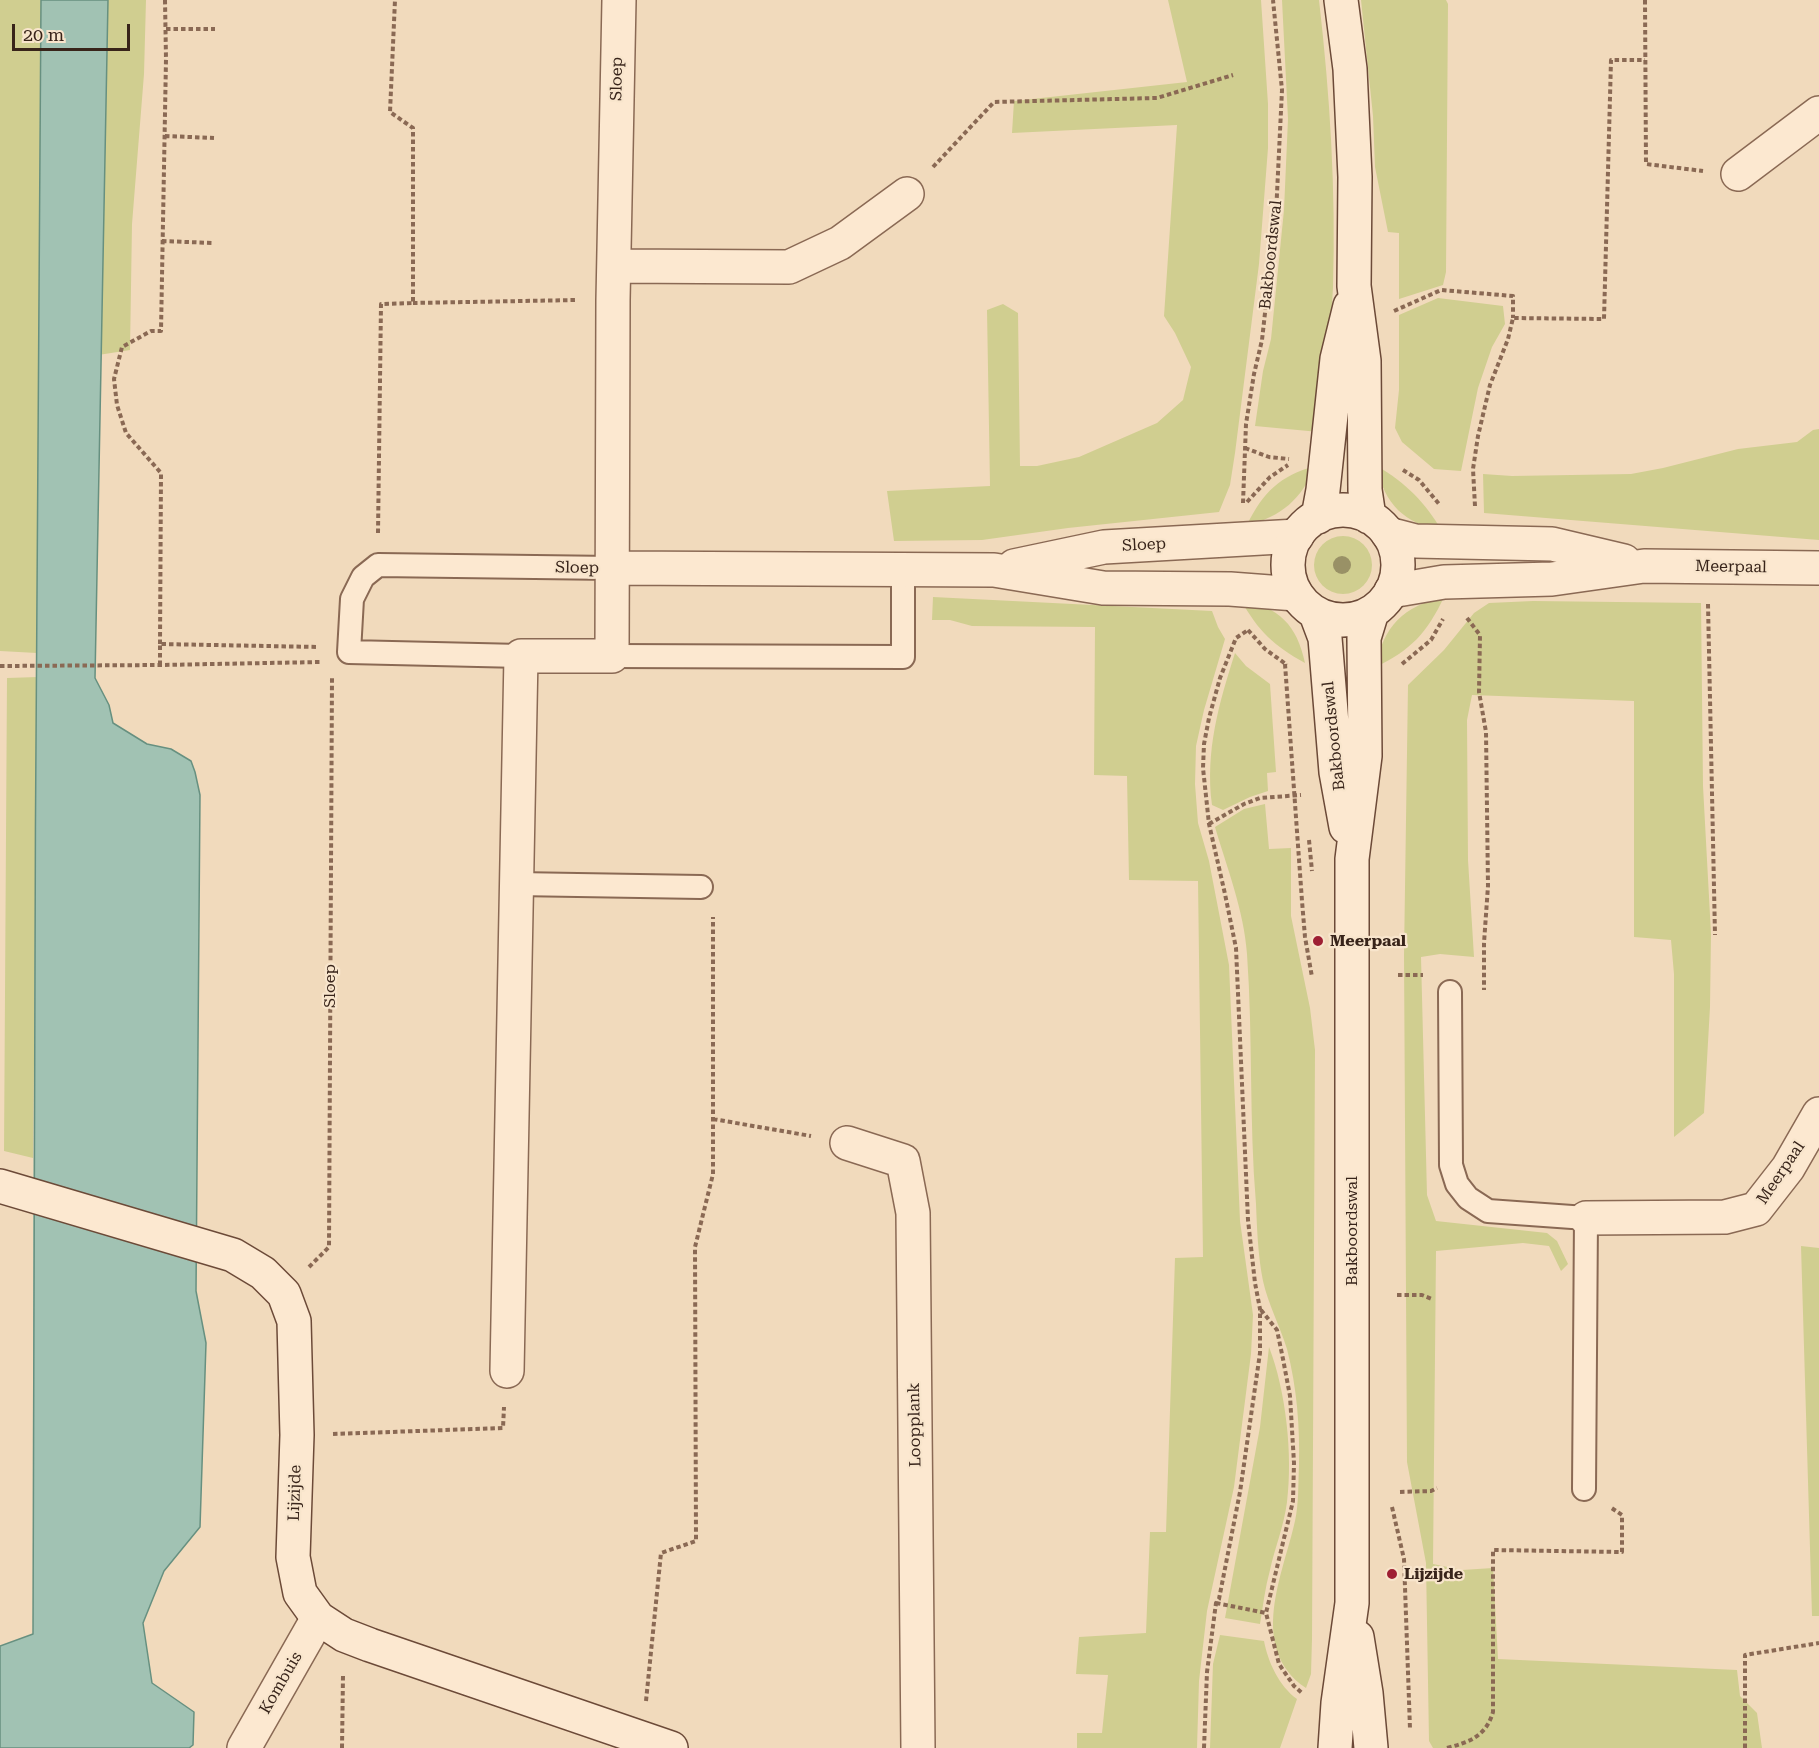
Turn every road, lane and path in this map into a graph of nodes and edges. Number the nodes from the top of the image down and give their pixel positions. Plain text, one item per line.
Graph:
1 (165, 0) edge
2 (395, 0) edge
3 (619, 0) edge
4 (1273, 0) edge
5 (1341, 0) edge
6 (1645, 0) edge
7 (166, 29) junction
8 (215, 29) dead end
9 (1646, 60) junction
10 (1233, 75) dead end
11 (1819, 113) edge
12 (165, 136) junction
13 (214, 138) dead end
14 (1738, 174) joint
15 (907, 194) joint
16 (162, 242) junction
17 (213, 243) dead end
18 (614, 266) junction
19 (1354, 286) junction
20 (613, 300) junction
21 (413, 303) junction
22 (1394, 311) dead end
23 (1513, 318) junction
24 (1245, 448) junction
25 (1300, 460) dead end
26 (1289, 464) dead end
27 (1476, 513) dead end
28 (1378, 525) junction
29 (1307, 526) junction
30 (378, 545) dead end
31 (1644, 566) junction
32 (1707, 567) junction
33 (613, 568) junction
34 (1819, 568) edge
35 (903, 570) junction
36 (994, 570) junction
37 (1382, 602) junction
38 (1306, 604) junction
39 (1467, 618) dead end
40 (1248, 630) dead end
41 (160, 644) junction
42 (324, 648) dead end
43 (521, 656) junction
44 (612, 656) junction
45 (340, 657) junction
46 (1285, 664) dead end
47 (160, 665) junction
48 (0, 666) edge
49 (1294, 795) junction
50 (1301, 795) dead end
51 (1209, 824) junction
52 (1352, 859) junction
53 (516, 884) junction
54 (701, 887) joint
55 (1715, 935) dead end
56 (1398, 975) dead end
57 (1450, 992) junction
58 (1819, 1114) edge
59 (713, 1119) junction
60 (847, 1143) joint
61 (11, 1189) edge
62 (1586, 1218) junction
63 (284, 1294) junction
64 (1397, 1295) dead end
65 (1432, 1299) dead end
66 (1260, 1309) junction
67 (507, 1371) joint
68 (297, 1435) junction
69 (1437, 1488) dead end
70 (1584, 1489) joint
71 (1400, 1492) dead end
72 (1352, 1602) junction
73 (1216, 1603) junction
74 (1266, 1613) junction
75 (331, 1627) junction
76 (1819, 1643) edge
77 (1303, 1694) dead end
78 (1470, 1742) junction
79 (657, 1743) edge
80 (244, 1748) edge
81 (342, 1748) edge
82 (918, 1748) edge
83 (1204, 1748) edge
84 (1335, 1748) edge
85 (1371, 1748) edge
86 (1447, 1748) edge
87 (1470, 1748) edge
88 (1745, 1748) edge

1 - 7 path
2 - 21 path
3 - 18 street, Sloep
4 - 24 path, Bakboordswal
5 - 19 street
6 - 9 path
7 - 8 path
7 - 12 path
9 - 14 path
9 - 23 path
10 - 15 path
11 - 14 street
12 - 13 path
12 - 16 path
15 - 18 street
16 - 17 path
16 - 41 path
18 - 20 street, Sloep
19 - 28 street
19 - 29 street
20 - 21 path
20 - 33 street, Sloep
21 - 30 path
22 - 23 path
23 - 27 path
24 - 25 path
24 - 26 path, Bakboordswal
28 - 29 street
28 - 31 street, Meerpaal
28 - 37 street
29 - 36 street, Sloep
29 - 38 street
31 - 32 street, Meerpaal
31 - 37 street, Meerpaal
32 - 34 street, Meerpaal
32 - 55 path
33 - 35 street, Sloep
33 - 44 street, Sloep
33 - 45 lane, Sloep
35 - 36 street, Sloep
35 - 44 lane
36 - 38 street, Sloep
37 - 38 street
37 - 52 street, Bakboordswal
38 - 52 street, Bakboordswal
39 - 57 path
40 - 51 path
41 - 42 path
41 - 47 path
43 - 44 street
43 - 45 lane
43 - 53 street
45 - 47 path
45 - 63 path, Sloep
46 - 49 path
47 - 48 path
49 - 50 path
49 - 51 path
51 - 66 path
52 - 72 street, Bakboordswal
53 - 54 lane
53 - 67 street
54 - 59 path
56 - 57 path
57 - 62 lane, Meerpaal
58 - 62 street, Meerpaal
59 - 60 path
59 - 79 path
60 - 82 street, Loopplank
61 - 63 street, Lijzijde
62 - 70 lane
63 - 68 street, Lijzijde
64 - 65 path
66 - 73 path
66 - 74 path
67 - 68 path
68 - 75 street, Lijzijde
69 - 71 path
70 - 78 path
72 - 84 street, Bakboordswal
72 - 85 street, Bakboordswal
73 - 74 path
73 - 83 path
74 - 77 path
75 - 79 street
75 - 80 street, Kombuis
75 - 81 path
76 - 88 path
78 - 86 path
78 - 87 path

